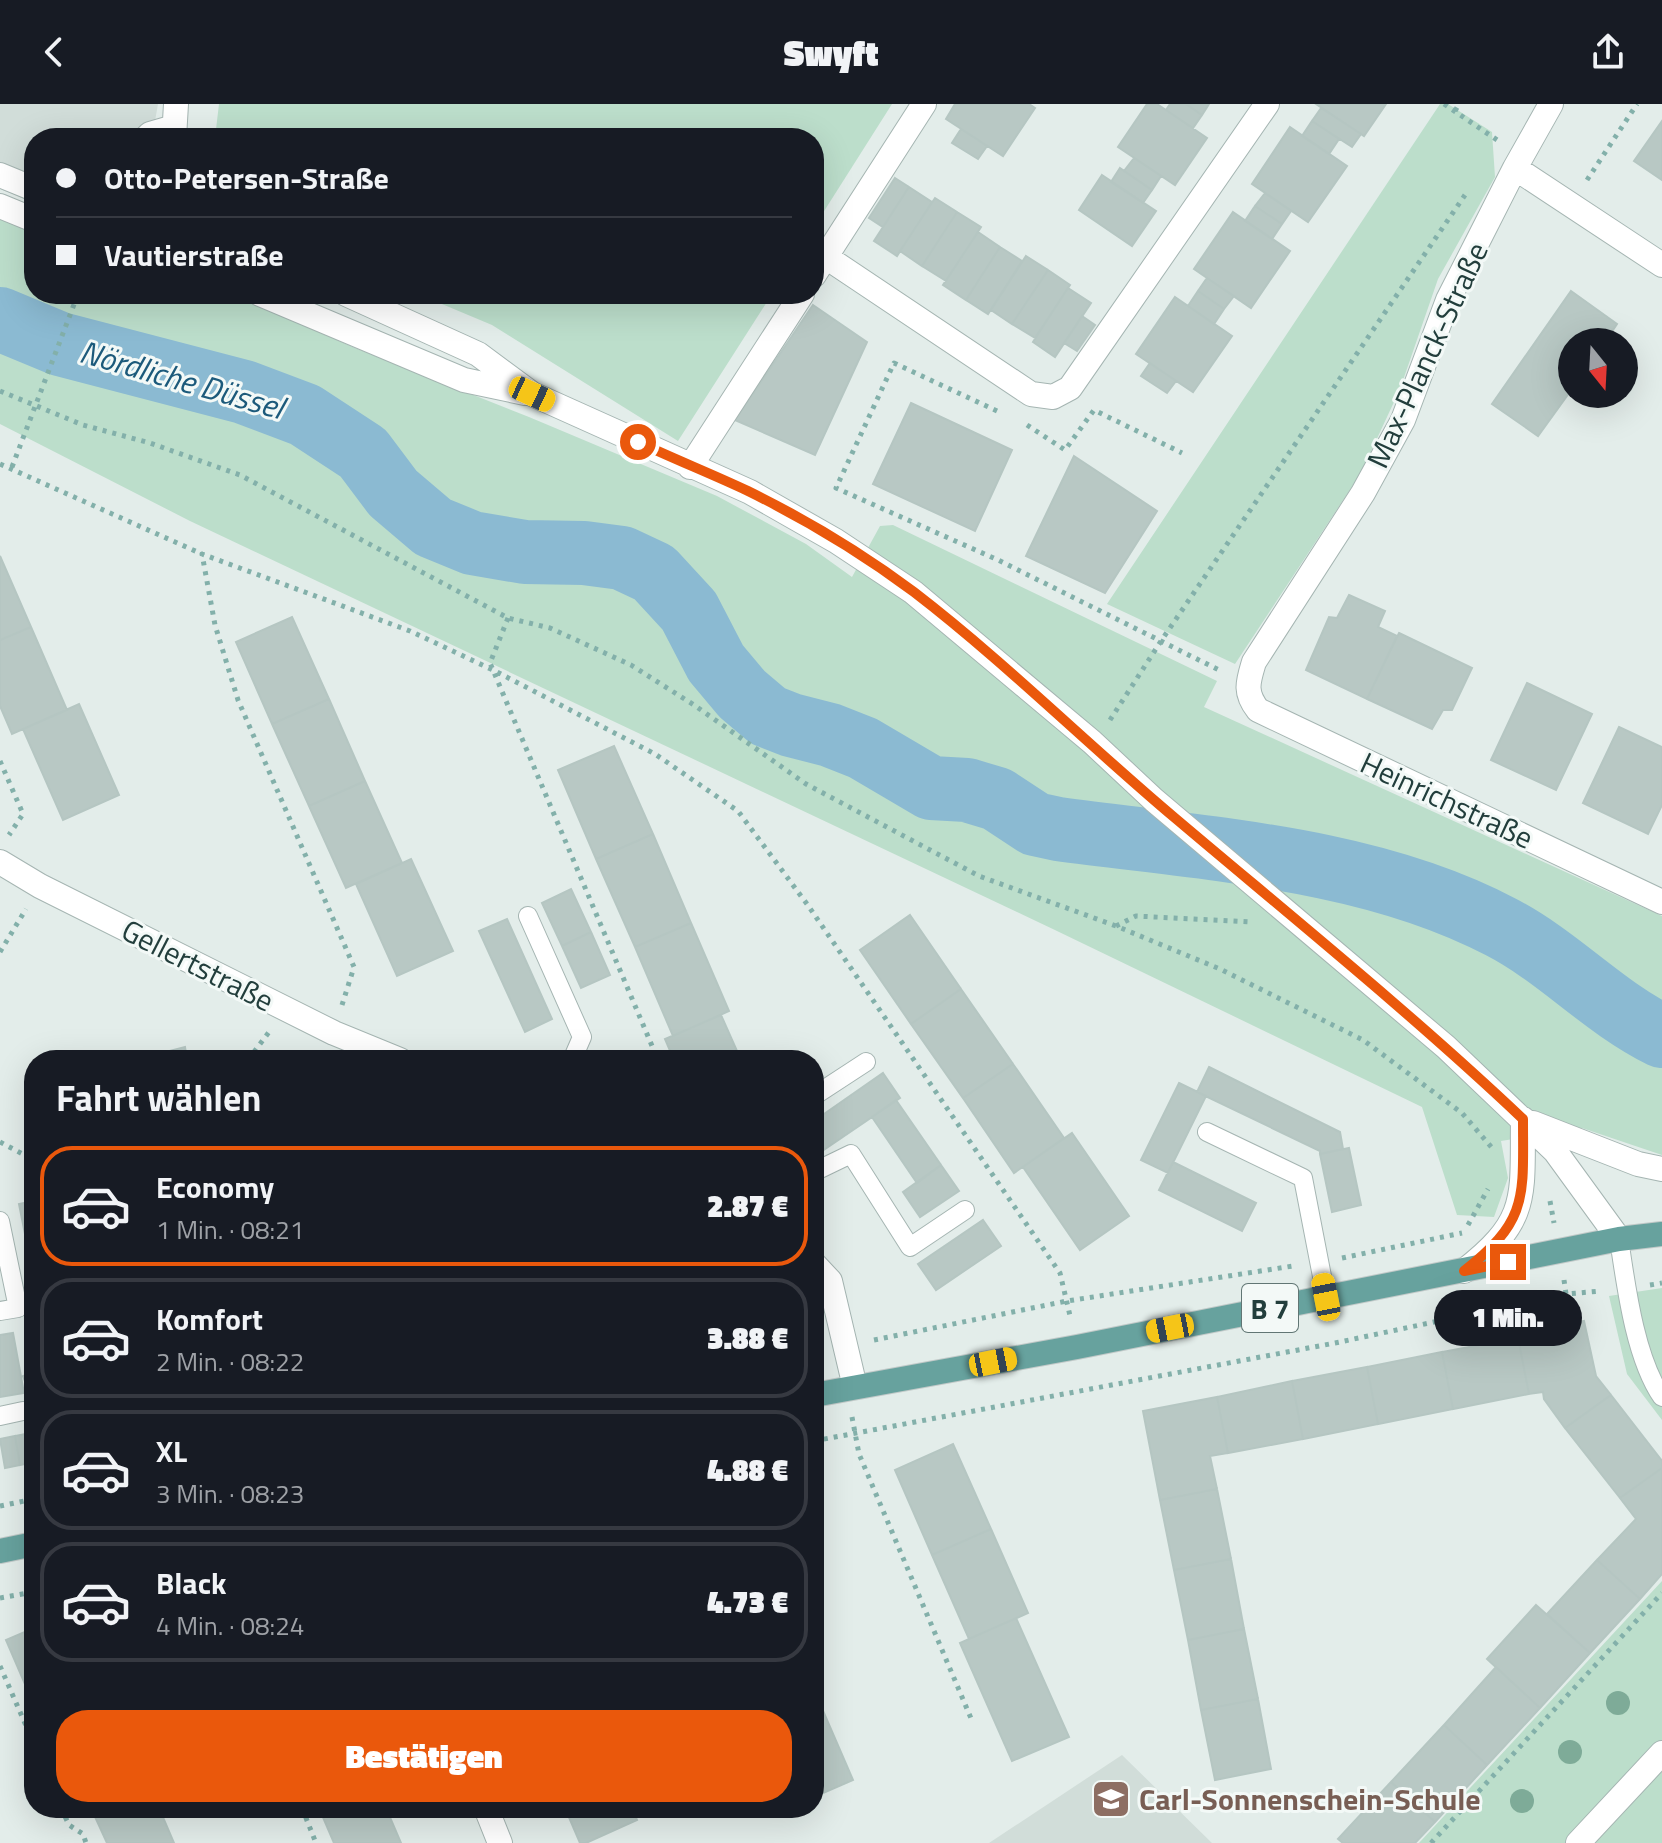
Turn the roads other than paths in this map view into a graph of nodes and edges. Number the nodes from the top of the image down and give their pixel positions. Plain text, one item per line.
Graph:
1 (924, 104) edge
2 (1267, 104) edge
3 (1551, 104) edge
4 (1515, 168) junction
5 (0, 175) edge
6 (24, 185) edge
7 (0, 206) edge
8 (24, 216) edge
9 (824, 260) edge
10 (1662, 265) edge
11 (824, 268) edge
12 (284, 304) edge
13 (368, 304) edge
14 (796, 304) edge
15 (532, 394) junction
16 (690, 467) junction
17 (1247, 685) joint
18 (0, 862) edge
19 (1662, 902) edge
20 (528, 916) dead end
21 (376, 1050) edge
22 (576, 1050) edge
23 (866, 1062) dead end
24 (824, 1089) edge
25 (1523, 1119) junction
26 (1207, 1132) dead end
27 (824, 1165) edge
28 (1662, 1169) edge
29 (965, 1210) dead end
30 (0, 1221) edge
31 (1662, 1234) edge
32 (1619, 1239) junction
33 (1464, 1271) junction
34 (824, 1275) edge
35 (1326, 1297) junction
36 (0, 1311) edge
37 (851, 1388) junction
38 (824, 1393) edge
39 (1662, 1397) edge
40 (23, 1411) dead end
41 (0, 1416) edge
42 (24, 1546) edge
43 (0, 1551) edge
44 (1662, 1753) edge
45 (490, 1818) edge
46 (500, 1843) edge
47 (1578, 1843) edge

1 - 9 street
2 - 11 street
3 - 4 street, Max-Planck-Straße
4 - 10 street
4 - 17 street, Max-Planck-Straße
5 - 6 street
7 - 8 street
12 - 15 street
13 - 15 street
14 - 16 street
15 - 16 street
16 - 25 street
17 - 19 street, Heinrichstraße
18 - 21 street, Gellertstraße
20 - 22 lane
23 - 24 lane
25 - 28 street
25 - 32 street
25 - 33 street
26 - 35 lane
27 - 29 lane
30 - 36 lane
31 - 32 main road, B 7
32 - 33 main road, B 7
32 - 39 lane
33 - 35 main road, B 7
34 - 37 street
35 - 37 main road, B 7
37 - 38 main road, B 7
40 - 41 lane
42 - 43 main road
44 - 47 street
45 - 46 street

